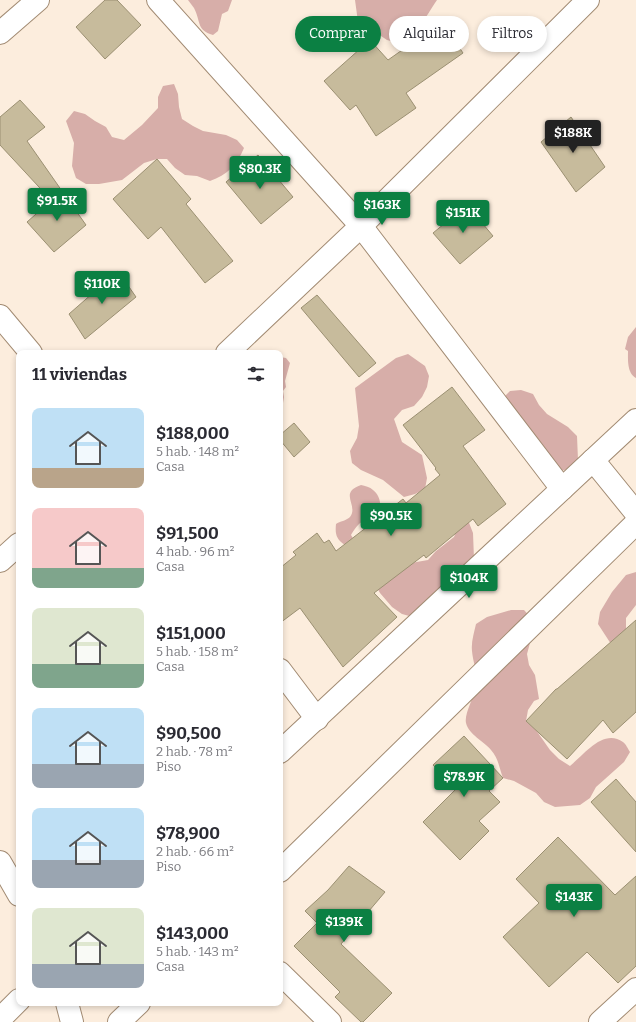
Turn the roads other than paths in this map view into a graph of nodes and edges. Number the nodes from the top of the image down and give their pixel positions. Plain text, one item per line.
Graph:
1 (38, 0) edge
2 (158, 0) edge
3 (588, 0) edge
4 (0, 33) edge
5 (361, 226) junction
6 (0, 316) edge
7 (28, 350) edge
8 (230, 350) edge
9 (636, 420) edge
10 (593, 460) junction
11 (562, 489) junction
12 (636, 513) edge
13 (636, 523) edge
14 (16, 547) edge
15 (0, 561) edge
16 (283, 674) edge
17 (317, 719) junction
18 (283, 749) edge
19 (0, 862) edge
20 (283, 867) edge
21 (16, 890) edge
22 (283, 976) edge
23 (636, 989) edge
24 (16, 1003) edge
25 (68, 1006) edge
26 (136, 1006) edge
27 (0, 1019) edge
28 (72, 1022) edge
29 (118, 1022) edge
30 (330, 1022) edge
31 (600, 1022) edge

1 - 4 street
2 - 5 street
3 - 5 street
5 - 8 street
5 - 11 street
6 - 7 street
9 - 10 street
10 - 11 street
10 - 12 street
11 - 17 street
13 - 20 street
14 - 15 street
16 - 17 street
17 - 18 street
19 - 21 street
22 - 30 street
23 - 31 street
24 - 27 street
25 - 28 street
26 - 29 street

